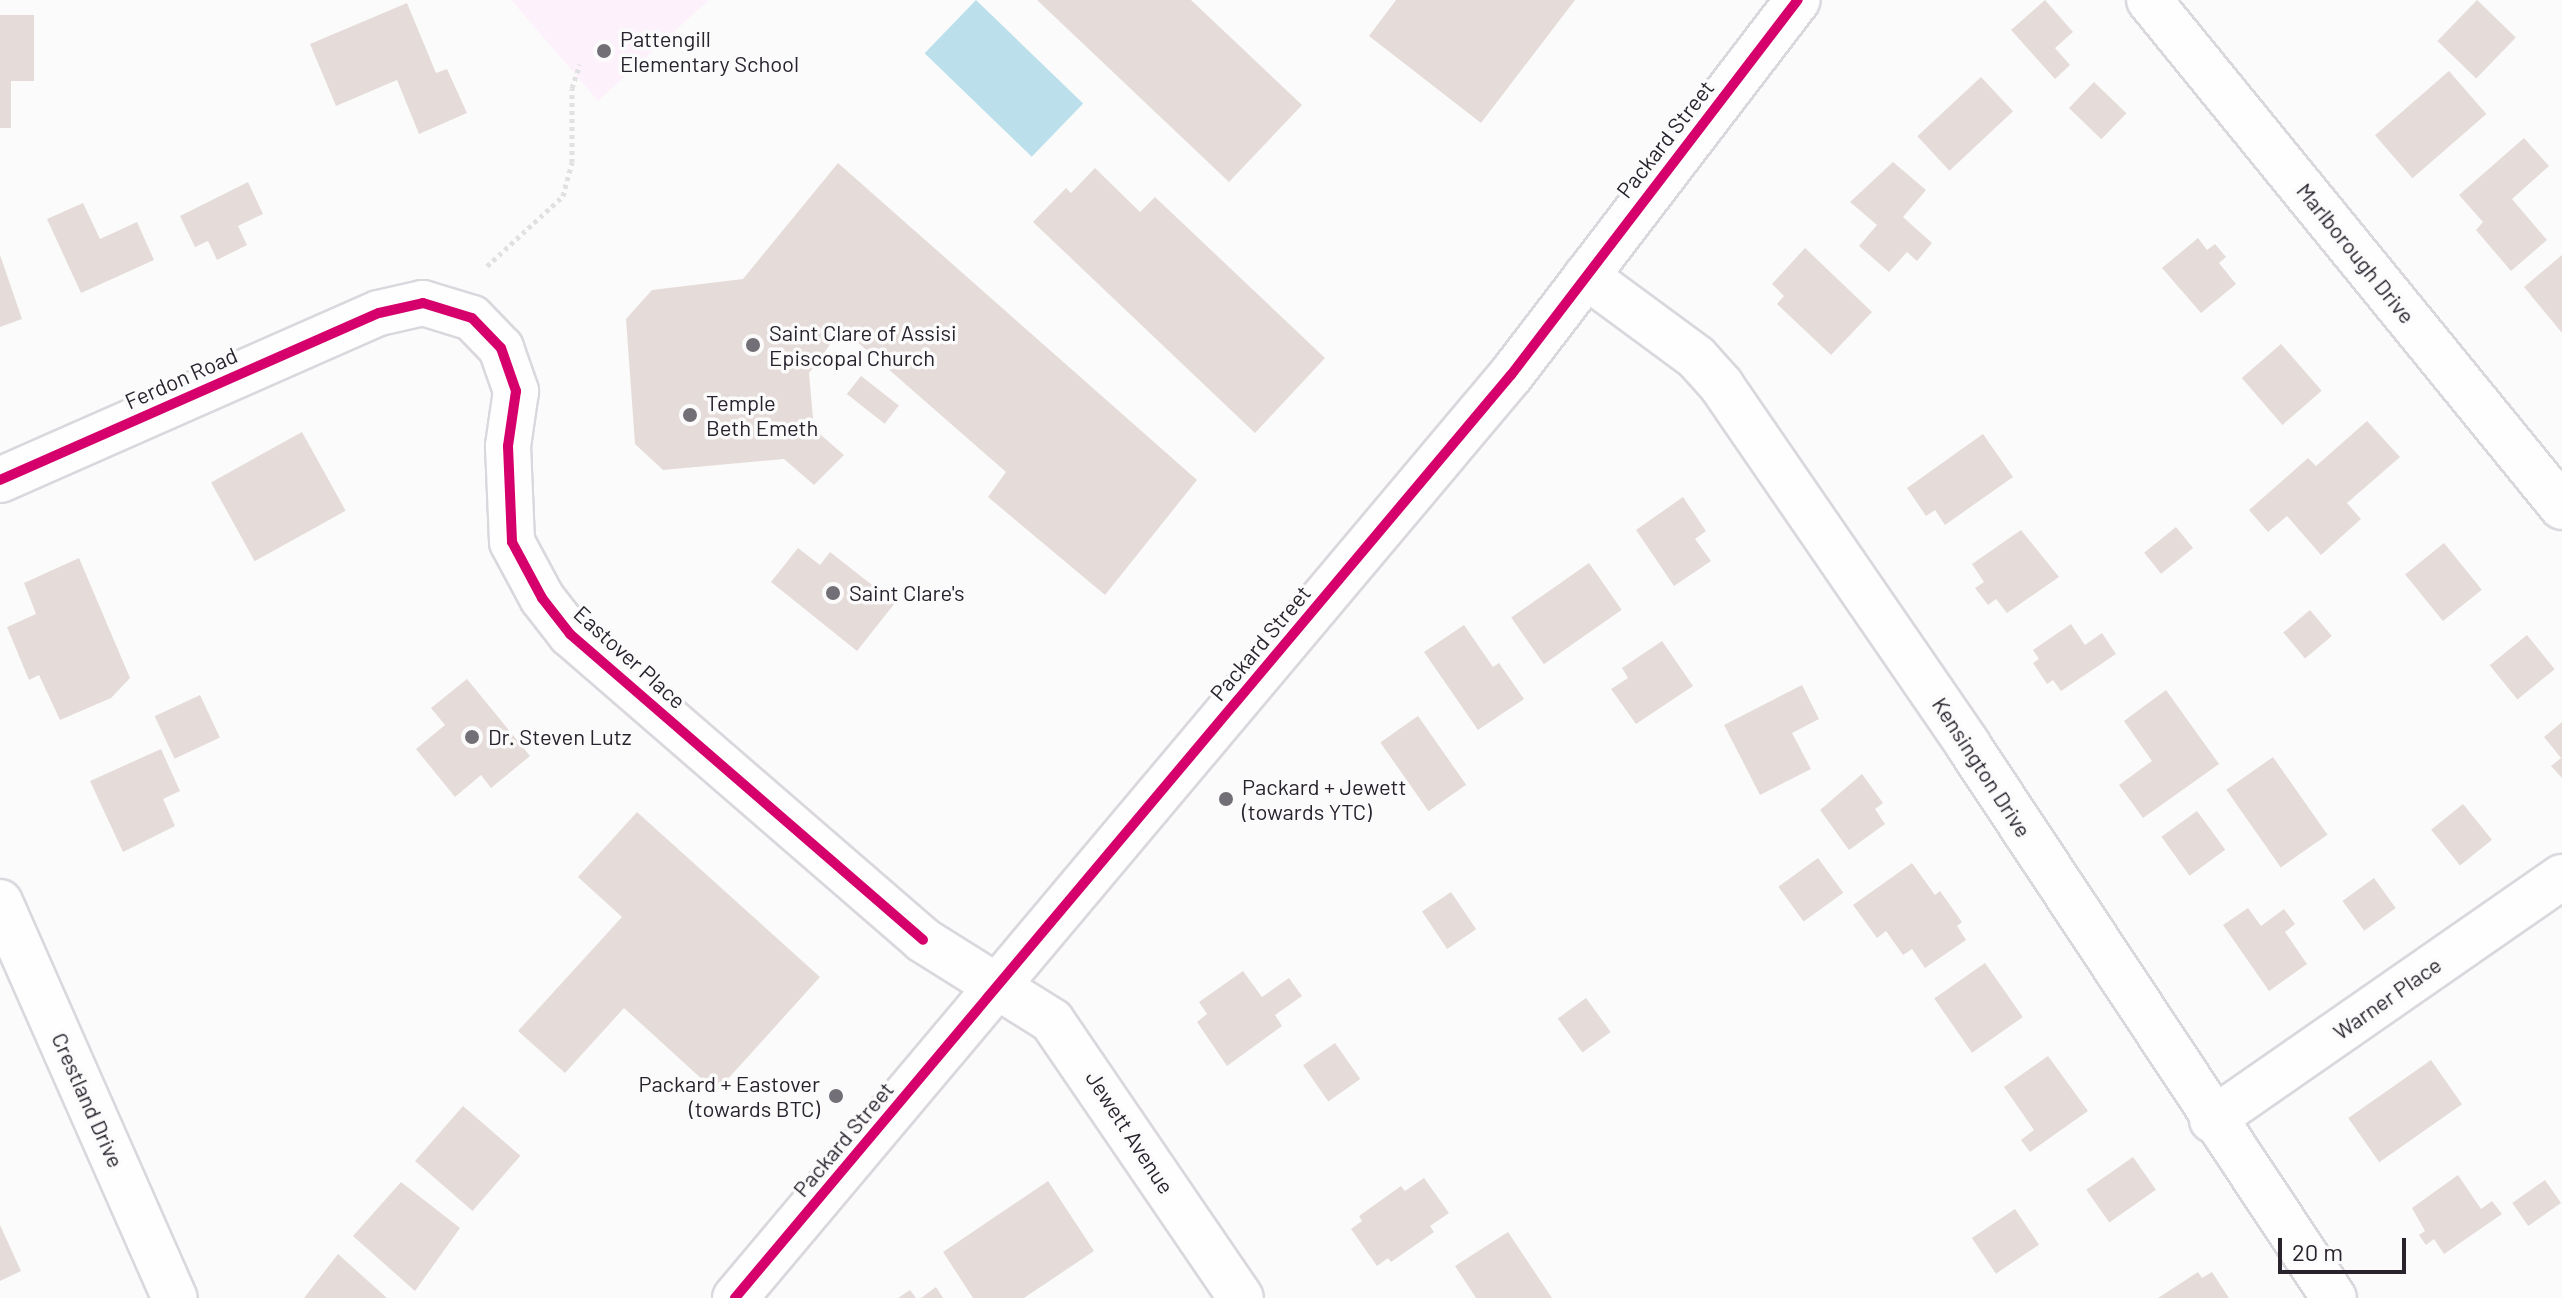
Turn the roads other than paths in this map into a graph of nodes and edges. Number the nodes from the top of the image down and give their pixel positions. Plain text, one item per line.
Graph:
1 (1798, 0) edge
2 (2149, 0) edge
3 (1586, 276) junction
4 (379, 313) joint
5 (0, 480) edge
6 (2562, 507) edge
7 (2562, 877) edge
8 (0, 902) edge
9 (998, 986) junction
10 (2212, 1120) junction
11 (175, 1298) edge
12 (735, 1298) edge
13 (1241, 1298) edge
14 (2334, 1298) edge

1 - 3 street, Packard Street
2 - 6 street, Marlborough Drive
3 - 9 street, Packard Street
3 - 10 street, Kensington Drive
4 - 5 street, Ferdon Road
4 - 9 street, Eastover Place
7 - 10 street, Warner Place
8 - 11 street, Crestland Drive
9 - 12 street, Packard Street
9 - 13 street, Jewett Avenue
10 - 14 street, Kensington Drive

